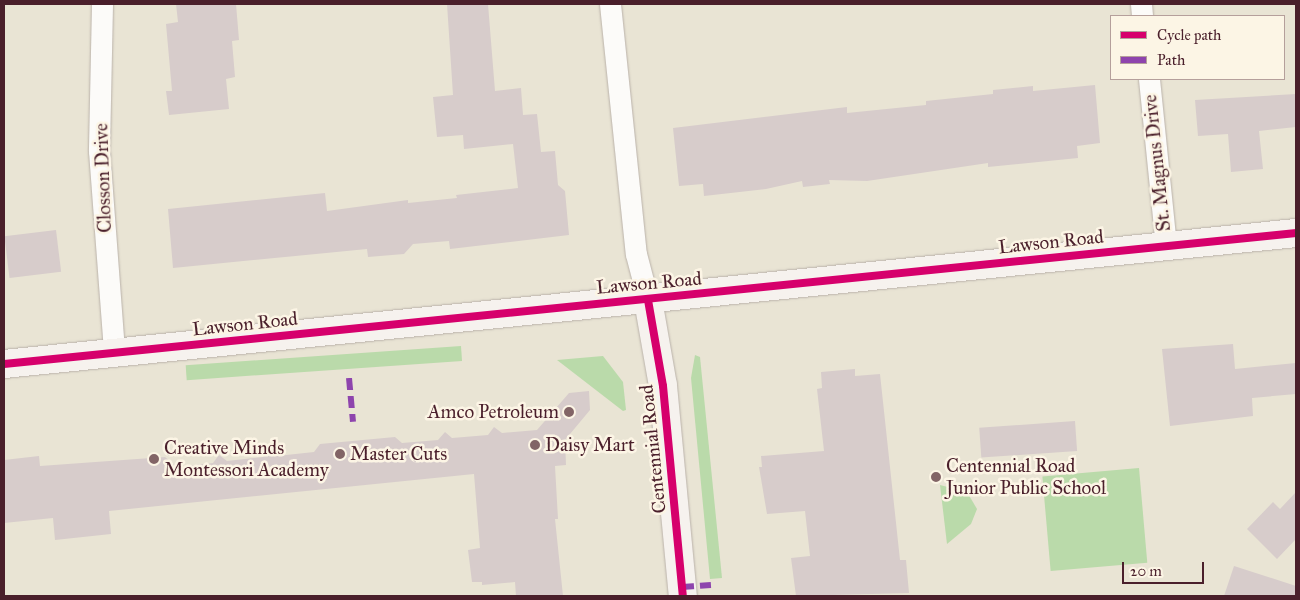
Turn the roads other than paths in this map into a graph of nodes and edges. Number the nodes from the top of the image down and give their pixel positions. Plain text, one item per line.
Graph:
1 (102, 4) edge
2 (610, 4) edge
3 (1149, 80) edge
4 (1296, 233) edge
5 (1166, 247) junction
6 (648, 300) junction
7 (114, 352) junction
8 (4, 364) edge
9 (683, 596) edge

1 - 7 street, Closson Drive
2 - 6 street, Centennial Road
3 - 5 street, St. Magnus Drive
4 - 5 street, Lawson Road
5 - 6 street, Lawson Road
6 - 7 street, Lawson Road
6 - 9 street, Centennial Road
7 - 8 street, Lawson Road

